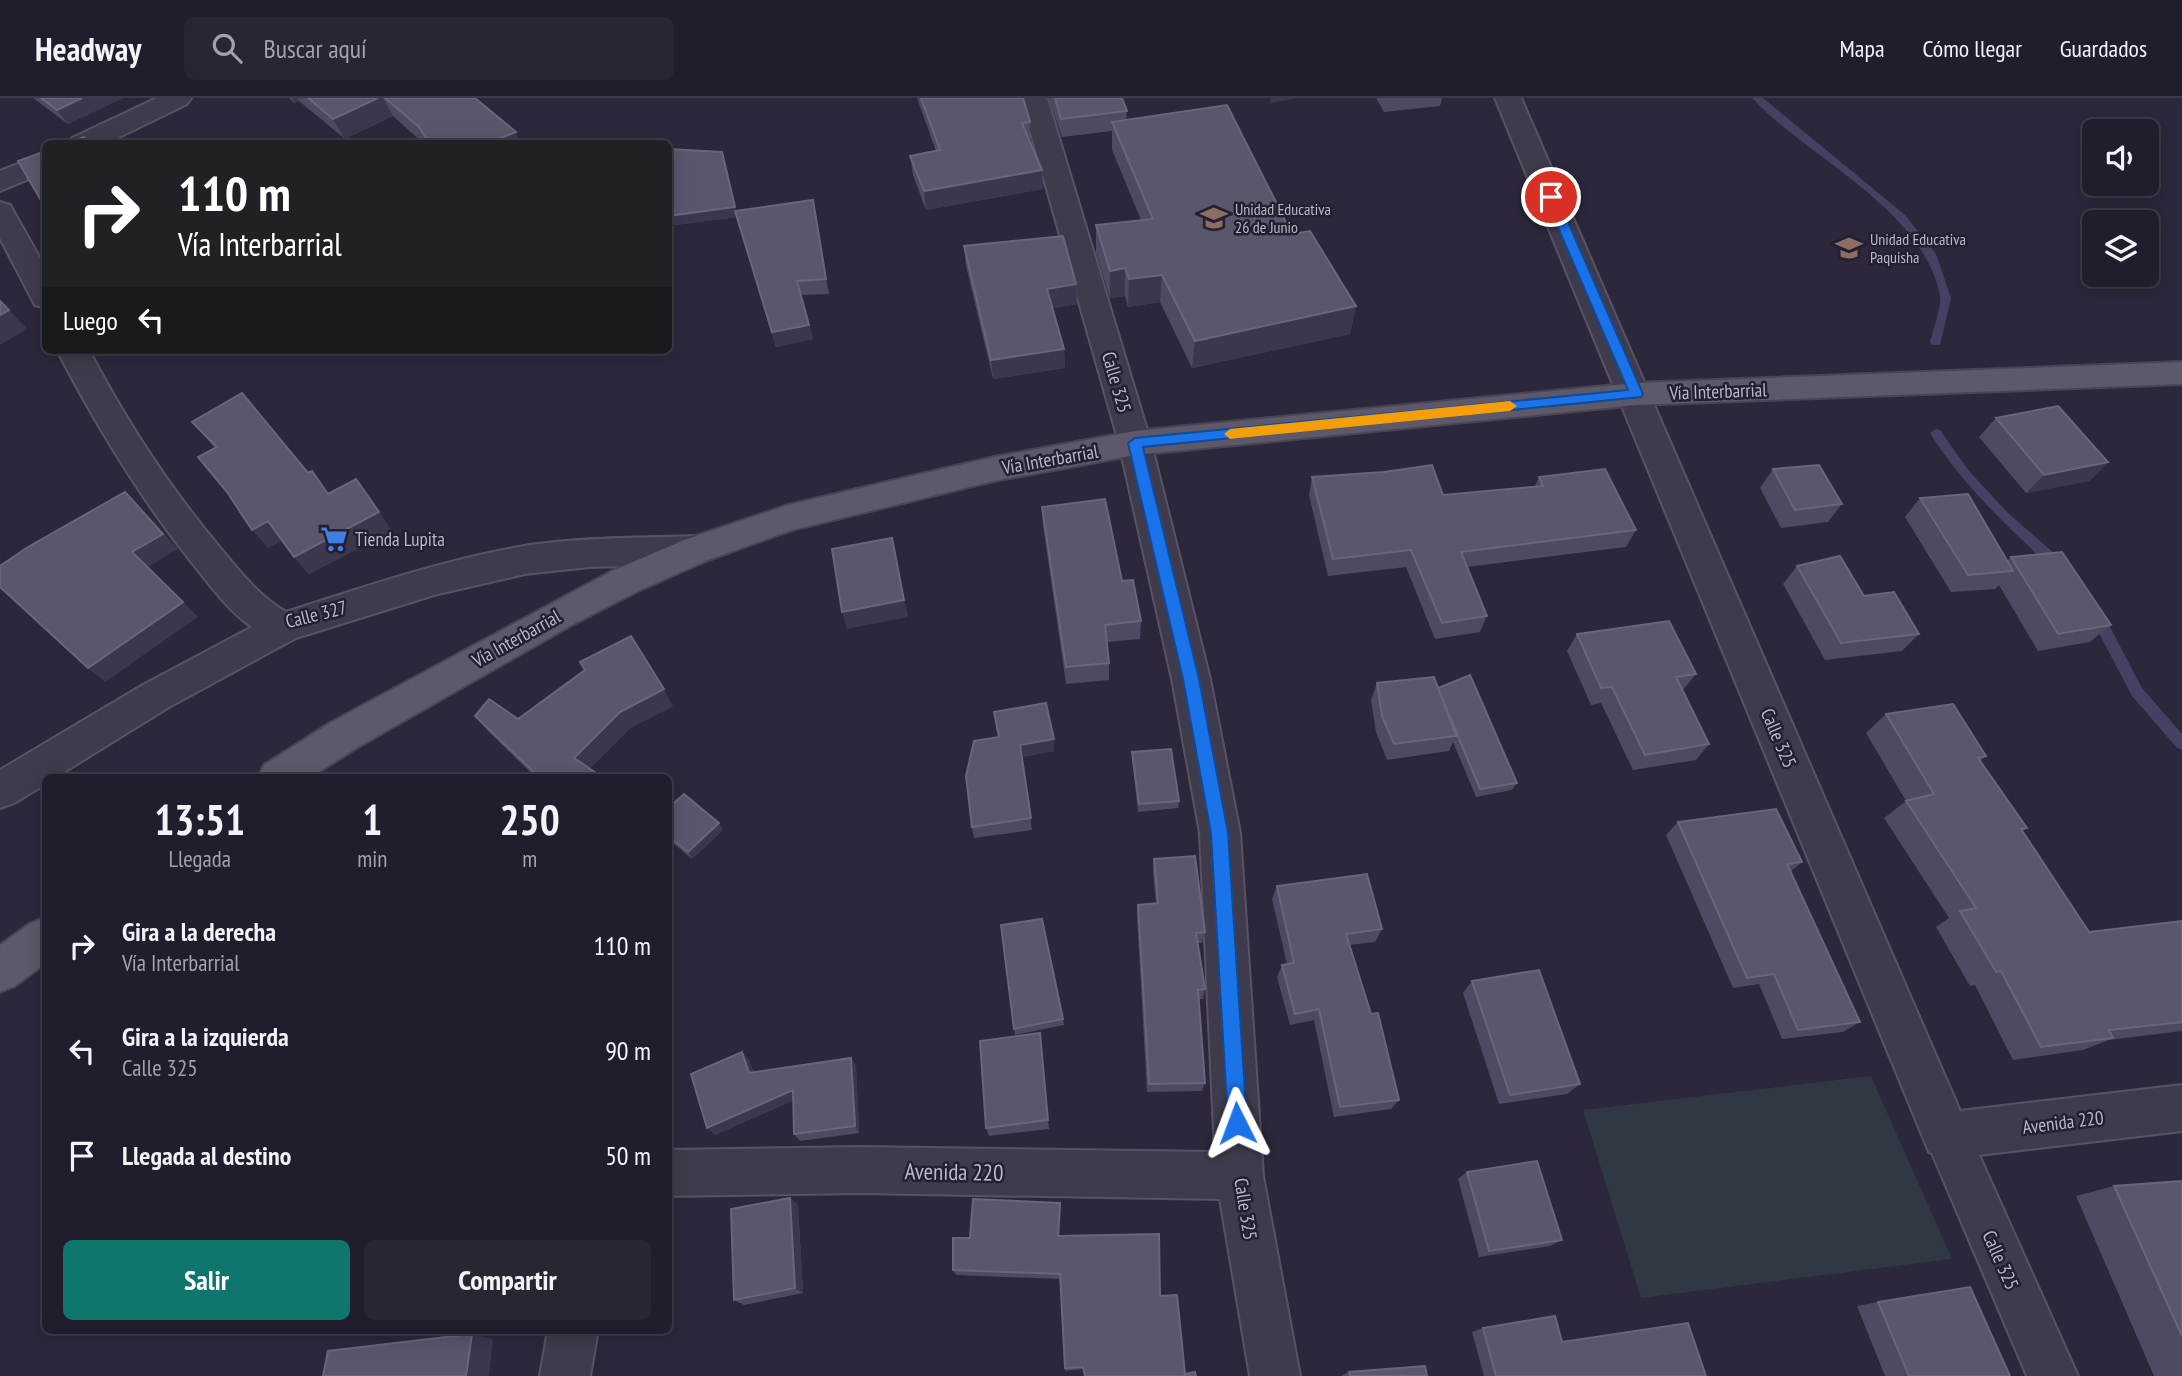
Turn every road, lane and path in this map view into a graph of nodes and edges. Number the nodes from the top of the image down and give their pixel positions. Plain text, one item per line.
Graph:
1 (178, 98) edge
2 (1034, 98) edge
3 (1508, 98) edge
4 (90, 140) edge
5 (42, 163) edge
6 (0, 182) edge
7 (0, 211) edge
8 (42, 290) edge
9 (75, 354) edge
10 (2182, 373) edge
11 (1636, 394) junction
12 (1135, 443) junction
13 (696, 550) junction
14 (284, 627) junction
15 (283, 774) edge
16 (0, 791) edge
17 (42, 940) edge
18 (0, 971) edge
19 (2182, 1108) edge
20 (1945, 1136) junction
21 (672, 1172) edge
22 (1240, 1175) junction
23 (572, 1334) edge
24 (565, 1376) edge
25 (1275, 1376) edge
26 (2053, 1376) edge

1 - 4 street
2 - 12 street, Calle 325
3 - 11 street, Calle 325
5 - 6 street
7 - 8 street
9 - 14 street, Calle 327
10 - 11 main road, Vía Interbarrial
11 - 12 main road, Vía Interbarrial
11 - 20 street, Calle 325
12 - 13 main road, Vía Interbarrial
12 - 22 street, Calle 325
13 - 14 street, Calle 327
13 - 15 main road, Vía Interbarrial
14 - 16 street
17 - 18 main road
19 - 20 street, Avenida 220
20 - 26 street, Calle 325
21 - 22 street, Avenida 220
22 - 25 street, Calle 325
23 - 24 street

